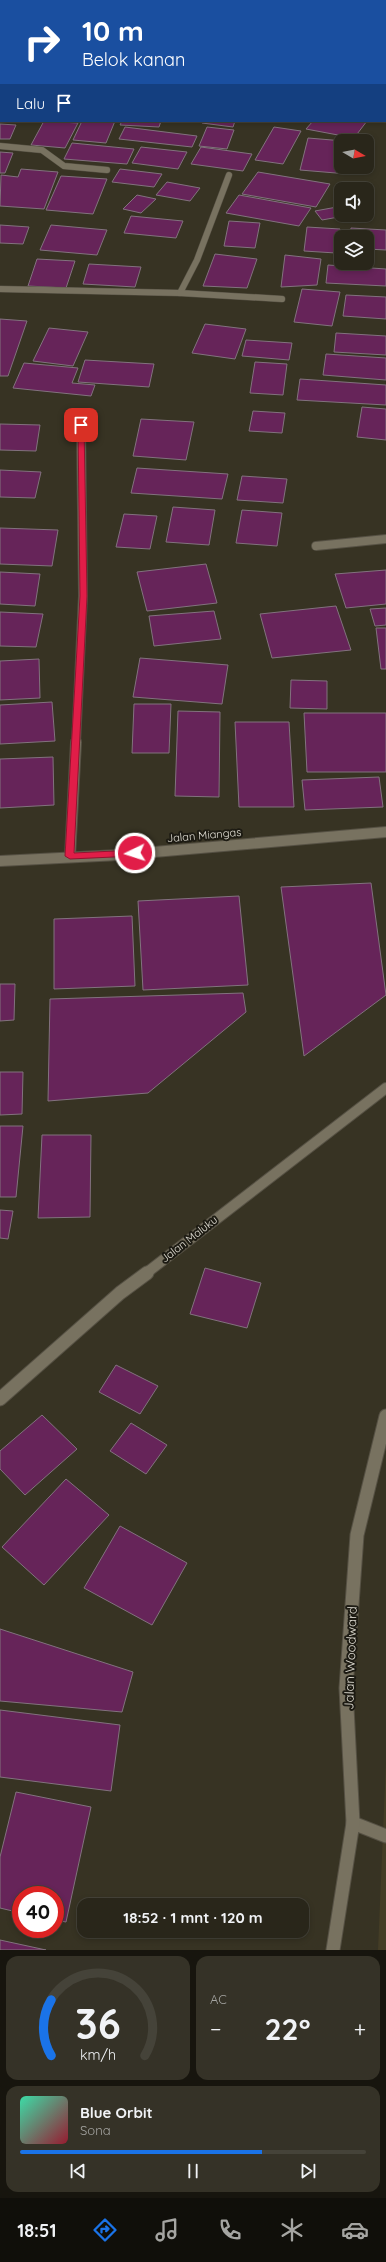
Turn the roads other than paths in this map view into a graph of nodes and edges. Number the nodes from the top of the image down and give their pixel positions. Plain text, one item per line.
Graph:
1 (0, 146) edge
2 (107, 170) dead end
3 (229, 175) dead end
4 (0, 289) edge
5 (180, 292) junction
6 (282, 299) dead end
7 (81, 425) dead end
8 (386, 539) edge
9 (316, 546) dead end
10 (386, 832) edge
11 (70, 856) junction
12 (0, 861) edge
13 (386, 1088) edge
14 (0, 1399) edge
15 (386, 1416) edge
16 (353, 1822) junction
17 (386, 1836) edge
18 (333, 1950) edge

1 - 2 street
3 - 5 street
4 - 5 street
5 - 6 street
7 - 11 street
8 - 9 street
10 - 11 street, Jalan Miangas
11 - 12 street, Jalan Miangas
13 - 14 street, Jalan Maluku
15 - 16 street, Jalan Woodward
16 - 17 street
16 - 18 street, Jalan Woodward

